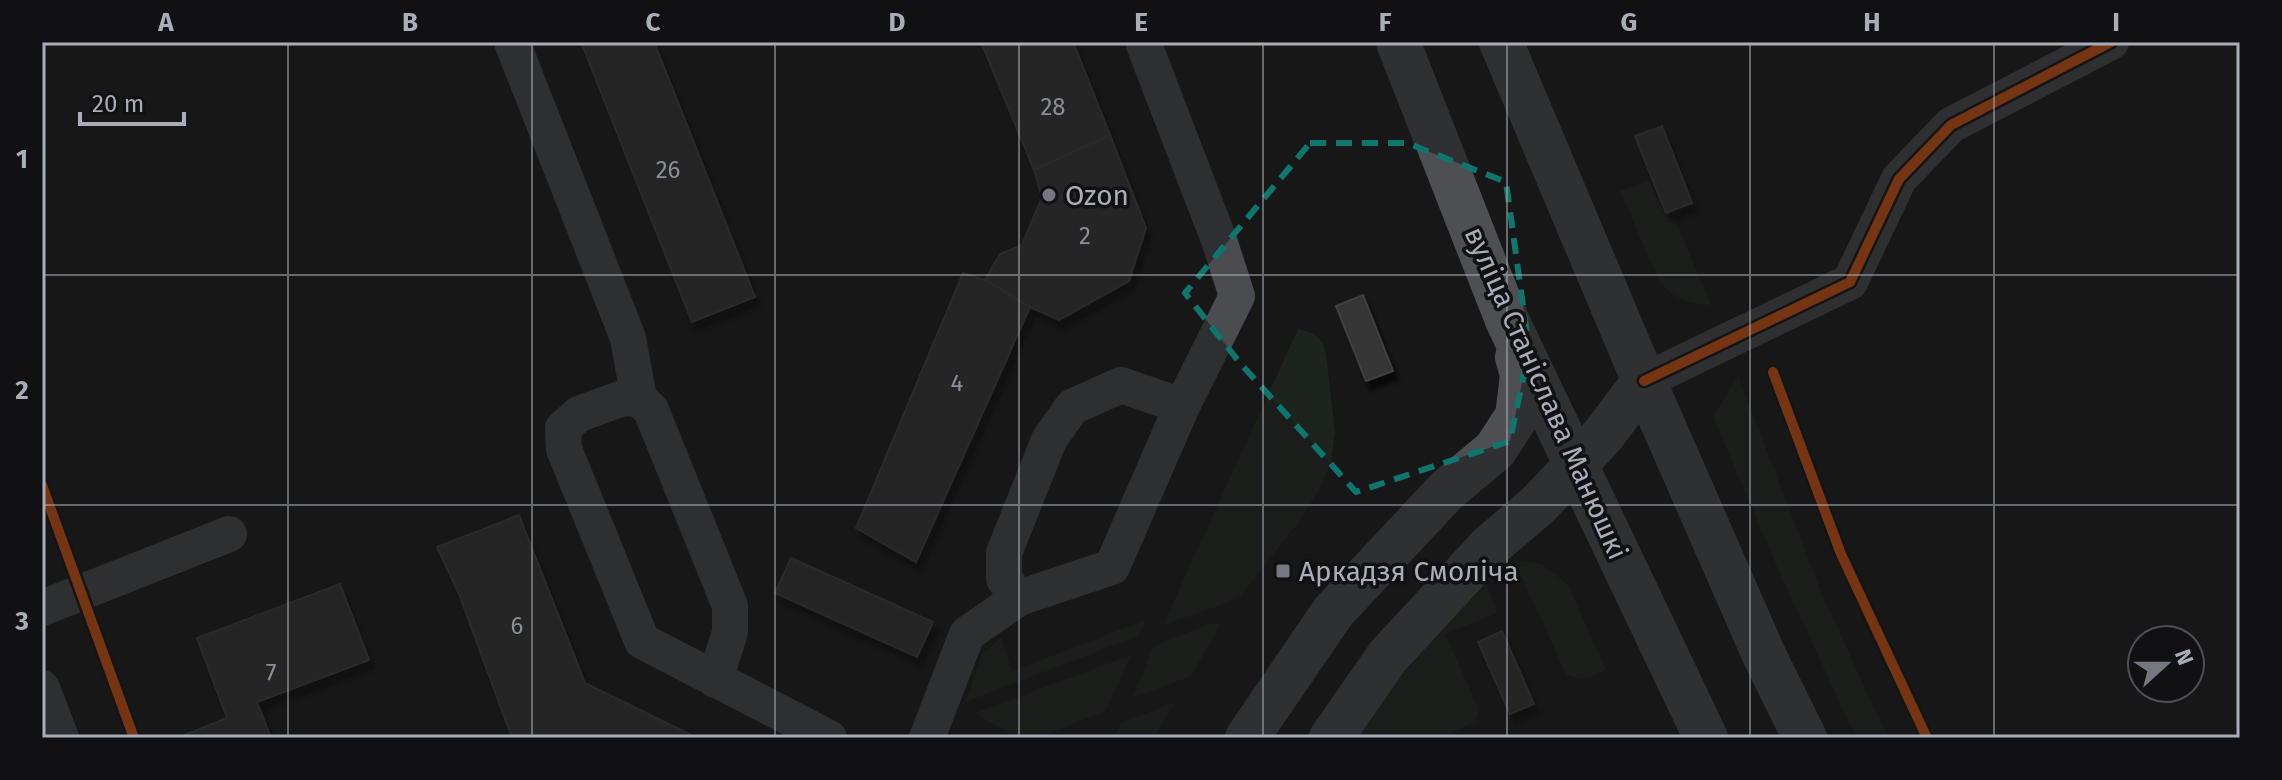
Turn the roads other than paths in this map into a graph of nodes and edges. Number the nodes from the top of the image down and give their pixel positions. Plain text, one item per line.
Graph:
1 (512, 42) edge
2 (1143, 42) edge
3 (1398, 42) edge
4 (1501, 42) edge
5 (2111, 42) edge
6 (1507, 320) junction
7 (1644, 381) junction
8 (639, 399) junction
9 (1182, 406) junction
10 (1575, 466) junction
11 (229, 534) dead end
12 (1019, 598) junction
13 (42, 608) edge
14 (715, 680) junction
15 (42, 688) edge
16 (61, 738) edge
17 (829, 738) edge
18 (927, 738) edge
19 (1247, 738) edge
20 (1331, 738) edge
21 (1706, 738) edge
22 (1805, 738) edge

1 - 8 street
2 - 9 street
3 - 6 main road, вуліца Станіслава Манюшкі
4 - 7 main road
5 - 7 street
6 - 10 main road, вуліца Станіслава Манюшкі
6 - 19 main road
7 - 10 main road
7 - 22 main road
8 - 14 street
8 - 14 street
9 - 12 street
9 - 12 street
10 - 20 main road
10 - 21 main road, вуліца Станіслава Манюшкі
11 - 13 street
12 - 18 street
14 - 17 street
15 - 16 street

